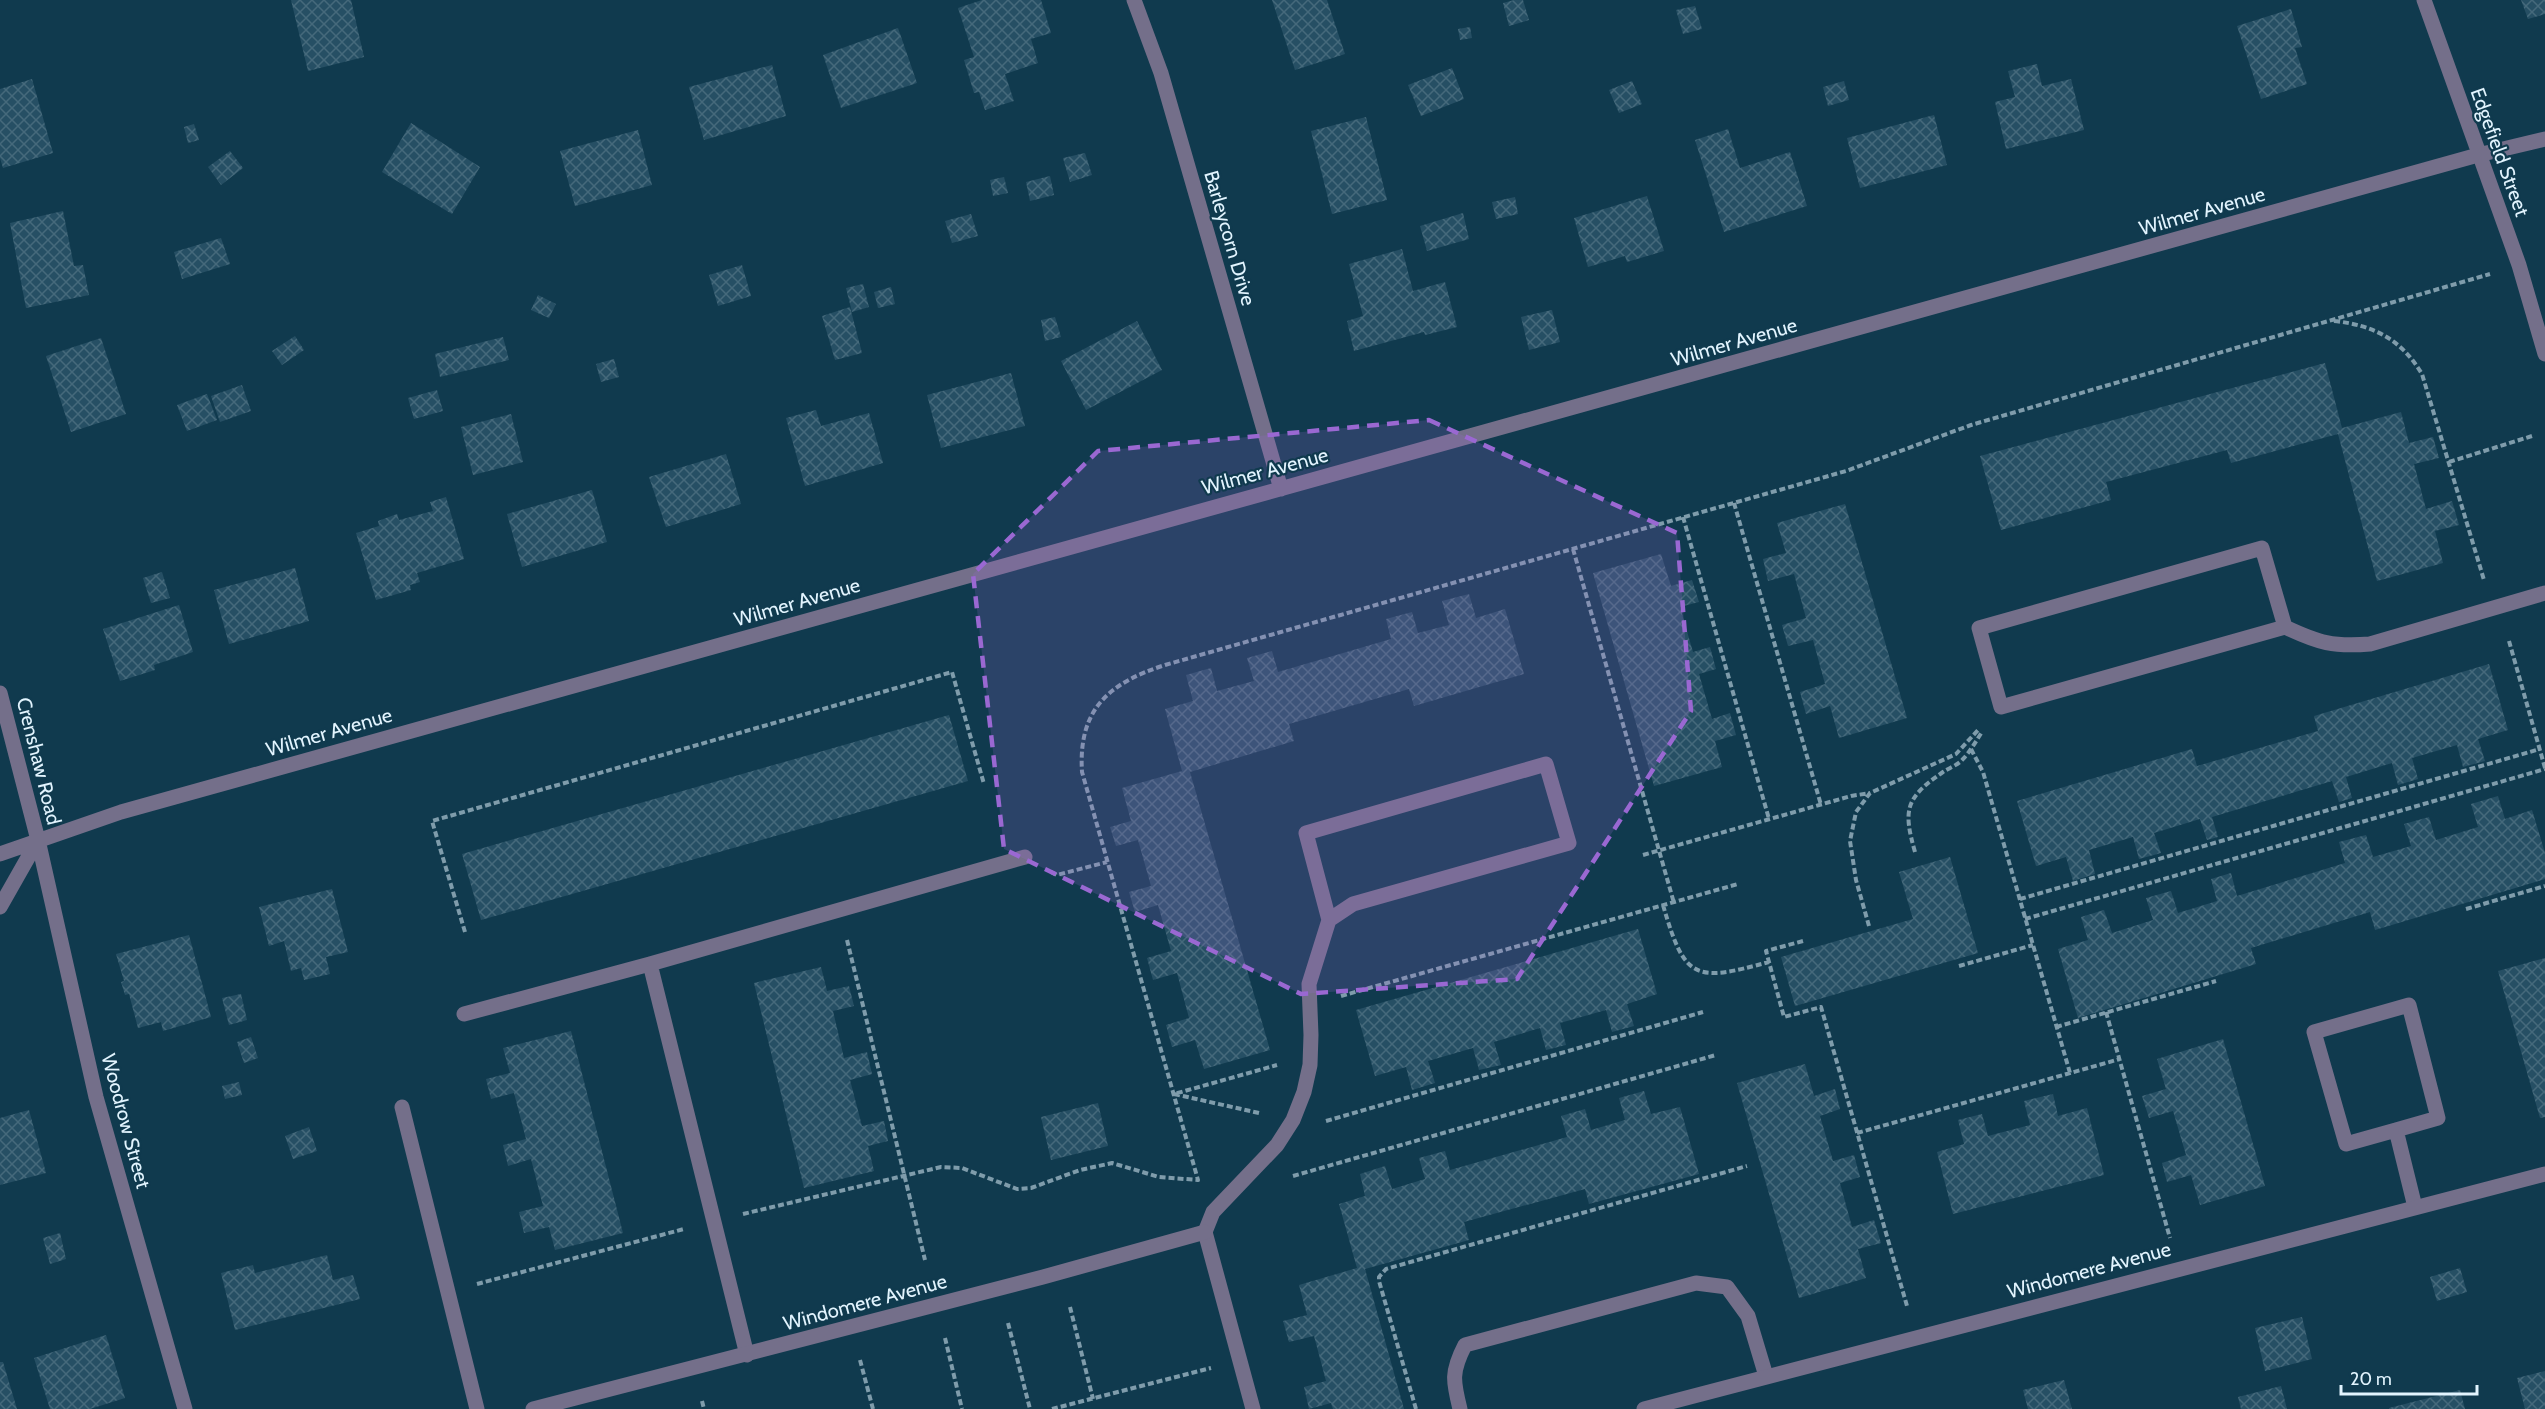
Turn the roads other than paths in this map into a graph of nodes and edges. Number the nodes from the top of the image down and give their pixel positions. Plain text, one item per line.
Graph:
1 (1134, 0) edge
2 (2424, 0) edge
3 (2545, 139) edge
4 (2478, 155) junction
5 (2545, 354) edge
6 (1281, 489) junction
7 (2545, 593) edge
8 (2285, 627) junction
9 (0, 693) edge
10 (38, 840) junction
11 (0, 854) edge
12 (1025, 857) dead end
13 (0, 907) edge
14 (1329, 920) junction
15 (650, 964) junction
16 (464, 1014) dead end
17 (402, 1107) dead end
18 (2396, 1130) junction
19 (2545, 1174) edge
20 (2415, 1207) junction
21 (1205, 1232) junction
22 (747, 1355) junction
23 (1766, 1376) junction
24 (185, 1409) edge
25 (477, 1409) edge
26 (533, 1409) edge
27 (1253, 1409) edge
28 (1460, 1409) edge
29 (1644, 1409) edge

1 - 6 street, Barleycorn Drive
2 - 4 street, Edgefield Street
3 - 4 street, Wilmer Avenue
4 - 5 street, Edgefield Street
4 - 6 street, Wilmer Avenue
6 - 10 street, Wilmer Avenue
7 - 8 street
8 - 8 street
9 - 10 street, Crenshaw Road
10 - 11 street, Wilmer Avenue
10 - 13 street
10 - 24 street, Woodrow Street
12 - 15 street
14 - 14 street
14 - 21 street
15 - 16 street
15 - 22 street
17 - 25 street
18 - 18 street
18 - 20 street
19 - 20 street, Windomere Avenue
20 - 23 street, Windomere Avenue
21 - 22 street, Windomere Avenue
21 - 27 street
22 - 26 street, Windomere Avenue
23 - 28 street
23 - 29 street, Windomere Avenue

